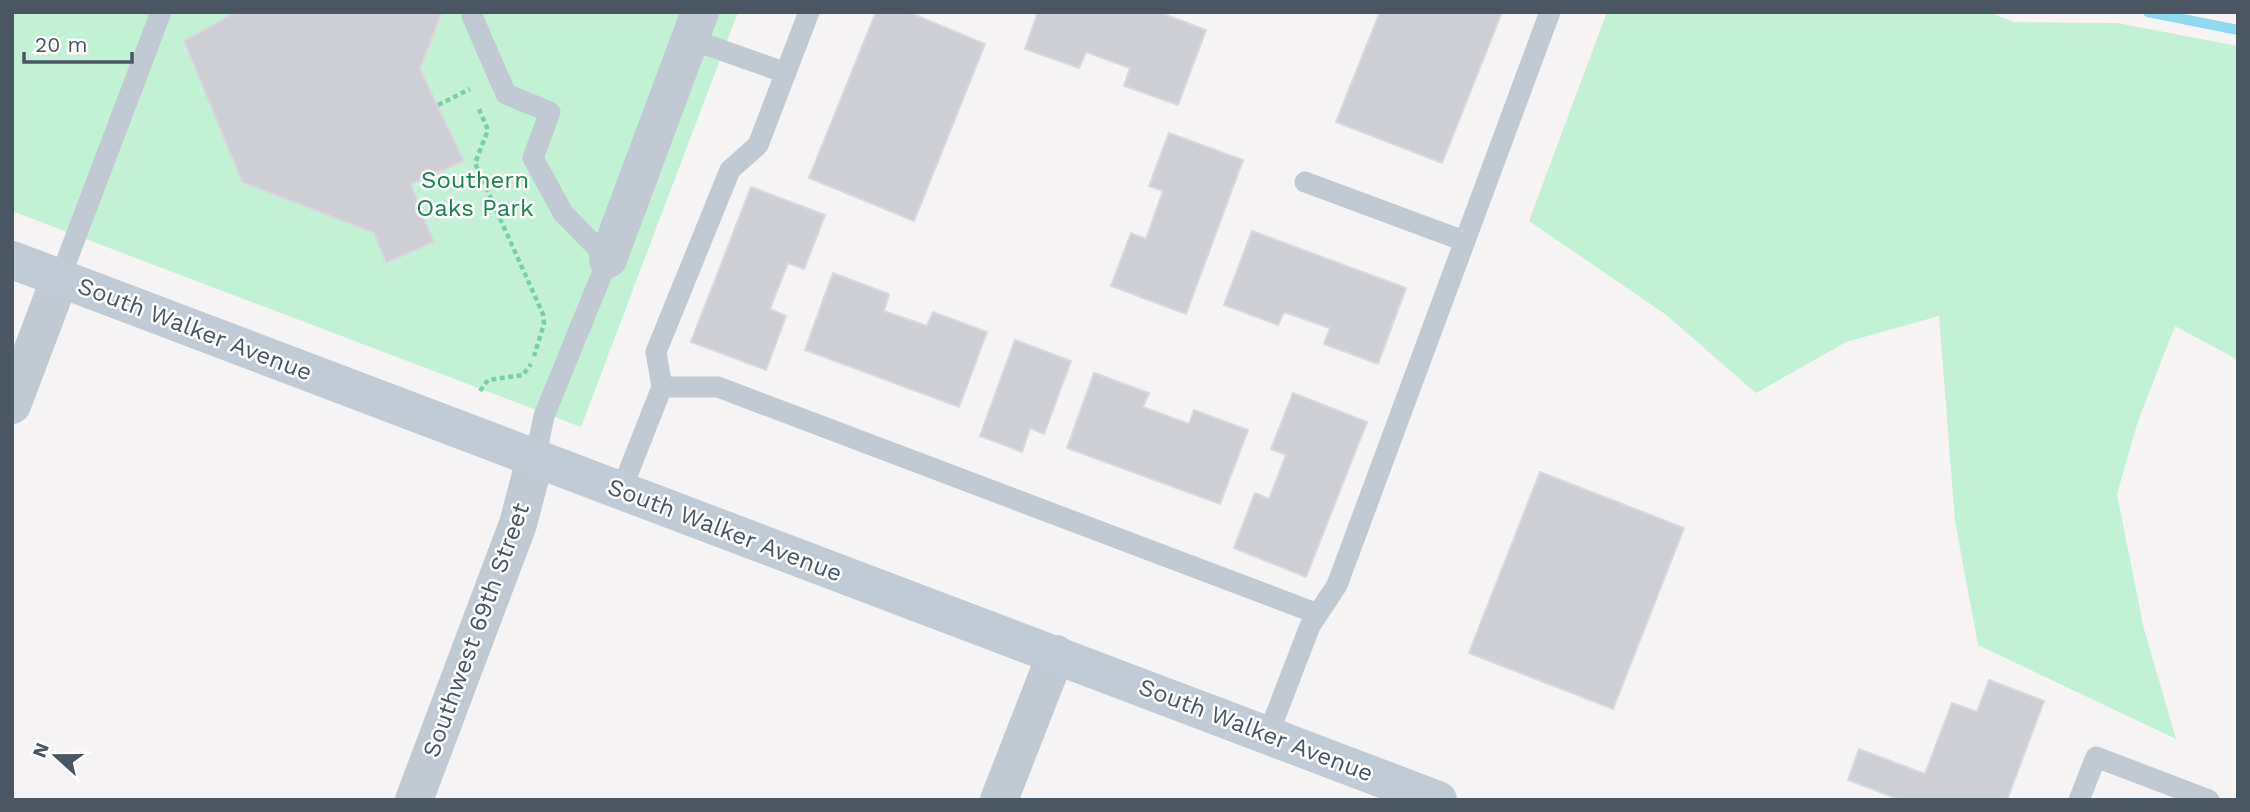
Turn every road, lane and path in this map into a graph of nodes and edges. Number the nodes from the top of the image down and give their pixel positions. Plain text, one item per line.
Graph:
1 (161, 12) edge
2 (473, 12) edge
3 (809, 12) edge
4 (1550, 12) edge
5 (695, 26) edge
6 (786, 73) junction
7 (464, 77) dead end
8 (470, 89) junction
9 (438, 106) dead end
10 (1305, 182) dead end
11 (1464, 241) junction
12 (608, 259) junction
13 (12, 260) edge
14 (60, 278) junction
15 (662, 387) junction
16 (480, 391) dead end
17 (12, 405) edge
18 (535, 459) junction
19 (621, 491) junction
20 (1318, 614) junction
21 (1056, 654) junction
22 (1268, 735) junction
23 (414, 800) edge
24 (999, 800) edge
25 (1438, 800) edge
26 (2079, 800) edge
27 (2209, 800) edge

1 - 14 lane
2 - 12 lane
3 - 6 lane
4 - 11 lane
5 - 6 lane
5 - 12 street
6 - 15 lane
7 - 8 path
8 - 9 path
8 - 16 path
10 - 11 lane
11 - 20 lane
12 - 18 lane
13 - 14 main road, South Walker Avenue
14 - 17 street
14 - 18 main road, South Walker Avenue
15 - 19 lane
15 - 20 lane
18 - 19 main road, South Walker Avenue
18 - 23 street, Southwest 69th Street
19 - 21 main road, South Walker Avenue
20 - 22 lane
21 - 22 main road, South Walker Avenue
21 - 24 street
22 - 25 main road, South Walker Avenue
26 - 27 lane

